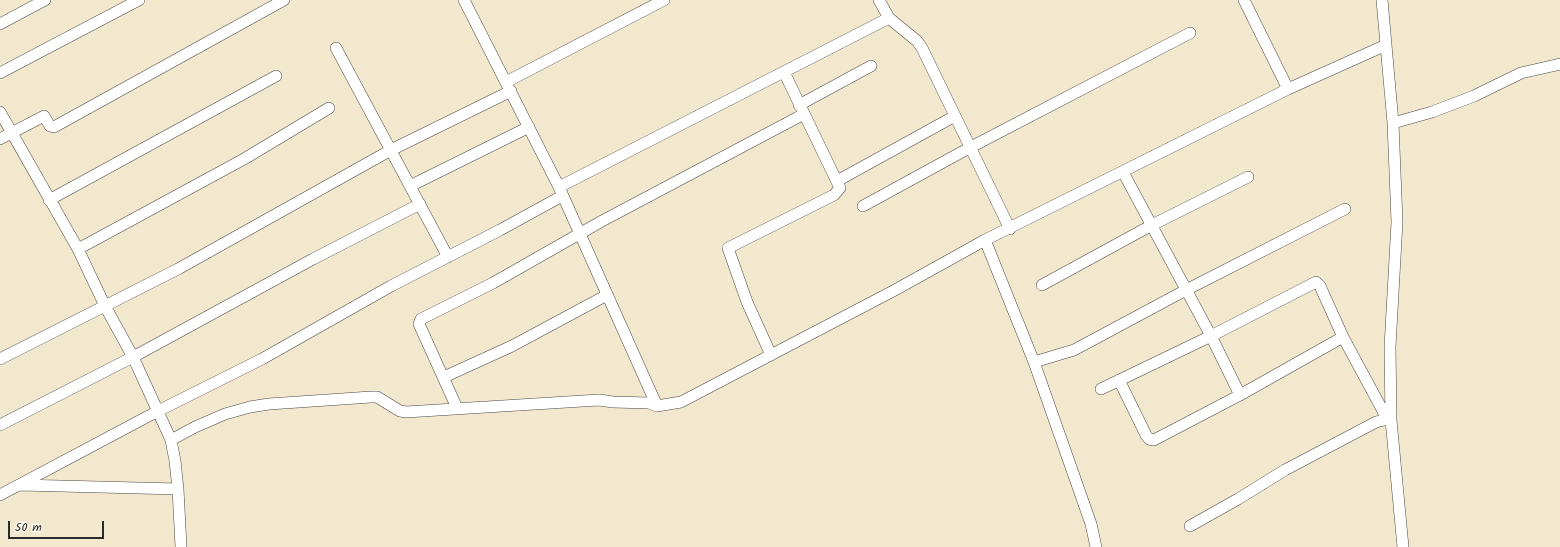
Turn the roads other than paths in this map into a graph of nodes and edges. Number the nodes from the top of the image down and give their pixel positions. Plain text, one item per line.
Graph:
1 (45, 0) edge
2 (139, 0) edge
3 (284, 0) edge
4 (464, 0) edge
5 (879, 0) edge
6 (1244, 0) edge
7 (1382, 0) edge
8 (657, 2) edge
9 (889, 18) junction
10 (0, 24) edge
11 (1190, 33) dead end
12 (1386, 46) junction
13 (336, 48) dead end
14 (1560, 64) edge
15 (871, 66) dead end
16 (784, 72) junction
17 (0, 74) edge
18 (276, 76) dead end
19 (508, 87) junction
20 (1288, 89) junction
21 (329, 108) dead end
22 (801, 110) junction
23 (0, 112) edge
24 (955, 116) junction
25 (1393, 123) junction
26 (529, 127) junction
27 (12, 132) junction
28 (0, 139) edge
29 (971, 148) junction
30 (391, 150) junction
31 (1123, 172) junction
32 (1248, 177) dead end
33 (837, 181) junction
34 (410, 186) junction
35 (560, 192) junction
36 (49, 200) junction
37 (420, 204) junction
38 (863, 206) dead end
39 (1345, 208) dead end
40 (1152, 225) junction
41 (1010, 229) junction
42 (579, 234) junction
43 (985, 240) junction
44 (78, 248) junction
45 (448, 257) junction
46 (1042, 285) dead end
47 (1186, 290) junction
48 (608, 295) junction
49 (106, 306) junction
50 (1211, 336) junction
51 (1344, 337) junction
52 (771, 355) junction
53 (133, 357) junction
54 (0, 359) edge
55 (1034, 362) junction
56 (444, 377) junction
57 (1119, 380) junction
58 (1101, 388) dead end
59 (1240, 395) junction
60 (656, 406) junction
61 (457, 408) junction
62 (158, 412) junction
63 (1387, 420) junction
64 (0, 425) edge
65 (170, 440) junction
66 (18, 485) junction
67 (178, 489) junction
68 (0, 495) edge
69 (1190, 526) dead end
70 (181, 547) edge
71 (1096, 547) edge
72 (1403, 547) edge

1 - 10 street
2 - 17 street
3 - 27 street
4 - 19 street
5 - 9 street
6 - 20 street
7 - 12 street
8 - 19 street
9 - 16 street
9 - 24 street
11 - 29 street
12 - 20 street
12 - 25 street
13 - 30 street
14 - 25 street
15 - 22 street
16 - 22 street
16 - 35 street
18 - 36 street
19 - 26 street
19 - 30 street
20 - 31 street
21 - 44 street
22 - 33 street
22 - 42 street
23 - 27 street
24 - 29 street
24 - 33 street
25 - 63 street
26 - 34 street
26 - 35 street
27 - 28 street
27 - 36 street
29 - 38 street
29 - 41 street
30 - 34 street
30 - 49 street
31 - 40 street
31 - 41 street
32 - 40 street
33 - 52 street
34 - 37 street
35 - 42 street
35 - 45 street
36 - 44 street
37 - 45 street
37 - 53 street
39 - 47 street
40 - 46 street
40 - 47 street
41 - 43 street
42 - 48 street
42 - 56 street
43 - 52 street
43 - 55 street
44 - 49 street
45 - 62 street
47 - 50 street
47 - 55 street
48 - 56 street
48 - 60 street
49 - 53 street
49 - 54 street
50 - 51 street
50 - 57 street
50 - 59 street
51 - 59 street
51 - 63 street
52 - 60 street
53 - 62 street
53 - 64 street
55 - 71 street
56 - 61 street
57 - 58 street
57 - 59 street
60 - 61 street
61 - 65 street
62 - 65 street
62 - 66 street
63 - 69 street
63 - 72 street
65 - 67 street
66 - 67 street
66 - 68 street
67 - 70 street

